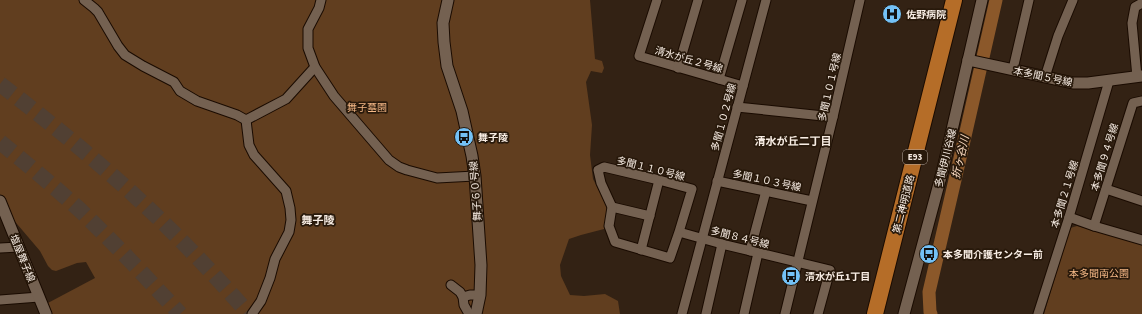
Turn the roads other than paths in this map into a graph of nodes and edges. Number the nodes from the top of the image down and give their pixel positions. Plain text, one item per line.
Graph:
1 (84, 0) edge
2 (321, 0) edge
3 (448, 0) edge
4 (656, 0) edge
5 (698, 0) edge
6 (742, 0) edge
7 (766, 0) edge
8 (860, 0) edge
9 (943, 0) edge
10 (954, 0) edge
11 (982, 0) edge
12 (1029, 0) edge
13 (1073, 0) edge
14 (1142, 4) edge
15 (972, 61) junction
16 (315, 67) junction
17 (678, 68) junction
18 (1013, 69) junction
19 (1140, 76) edge
20 (1045, 77) junction
21 (719, 79) junction
22 (1109, 80) junction
23 (743, 86) junction
24 (1142, 101) edge
25 (737, 107) junction
26 (833, 117) junction
27 (246, 120) junction
28 (475, 176) junction
29 (659, 180) junction
30 (717, 181) junction
31 (1106, 189) junction
32 (766, 191) junction
33 (0, 201) edge
34 (812, 201) junction
35 (1142, 201) edge
36 (612, 207) junction
37 (650, 216) junction
38 (1069, 217) junction
39 (1094, 226) junction
40 (679, 232) junction
41 (702, 239) junction
42 (1142, 240) edge
43 (722, 244) junction
44 (19, 247) junction
45 (0, 248) edge
46 (641, 250) junction
47 (754, 252) junction
48 (797, 262) junction
49 (451, 285) dead end
50 (480, 295) junction
51 (39, 297) junction
52 (463, 297) junction
53 (0, 300) edge
54 (46, 314) edge
55 (252, 314) edge
56 (469, 314) edge
57 (476, 314) edge
58 (682, 314) edge
59 (706, 314) edge
60 (744, 314) edge
61 (785, 314) edge
62 (818, 314) edge
63 (864, 314) edge
64 (875, 314) edge
65 (904, 314) edge
66 (1038, 314) edge

1 - 27 street
2 - 16 street
3 - 28 street, 舞子６０号線
4 - 17 street, 清水が丘２号線
5 - 17 street
6 - 21 street
7 - 23 street, 多聞１０２号線
8 - 26 street, 多聞１０１号線
9 - 63 highway, 第二神明道路 / E93
10 - 64 highway, 第二神明道路 / E93
11 - 15 street, 多聞伊川谷線
12 - 18 street
13 - 20 street
14 - 19 street
15 - 18 street, 本多聞５号線
15 - 65 street, 多聞伊川谷線
16 - 27 street
16 - 28 street
17 - 21 street, 清水が丘２号線
18 - 20 street, 本多聞５号線
19 - 22 street, 本多聞５号線
20 - 22 street, 本多聞５号線
21 - 23 street, 清水が丘２号線
22 - 38 street, 本多聞２１号線
23 - 25 street, 多聞１０２号線
24 - 31 street, 本多聞９４号線
25 - 26 street
25 - 30 street, 多聞１０２号線
26 - 34 street, 多聞１０１号線
27 - 55 street
28 - 50 street, 舞子６０号線
29 - 36 street, 多聞１１０号線
29 - 37 street
29 - 40 street, 多聞１１０号線
30 - 32 street, 多聞１０３号線
30 - 41 street, 多聞１０２号線
31 - 35 street
31 - 39 street, 本多聞９４号線
32 - 34 street, 多聞１０３号線
32 - 47 street
33 - 44 street, 塩屋舞子線
34 - 48 street, 多聞１０１号線
36 - 37 street
36 - 46 street
37 - 46 street
38 - 39 street
38 - 66 street, 本多聞２１号線
39 - 42 street
40 - 41 street
40 - 46 street
41 - 43 street, 多聞８４号線
41 - 58 street, 多聞８４号線
43 - 47 street, 多聞８４号線
43 - 59 street
44 - 45 street
44 - 51 street, 塩屋舞子線
47 - 48 street, 多聞８４号線
47 - 60 street
48 - 61 street
48 - 62 street, 多聞８４号線
49 - 52 street
50 - 52 street
50 - 57 street, 舞子６０号線
51 - 53 street
51 - 54 street, 塩屋舞子線
52 - 56 street

